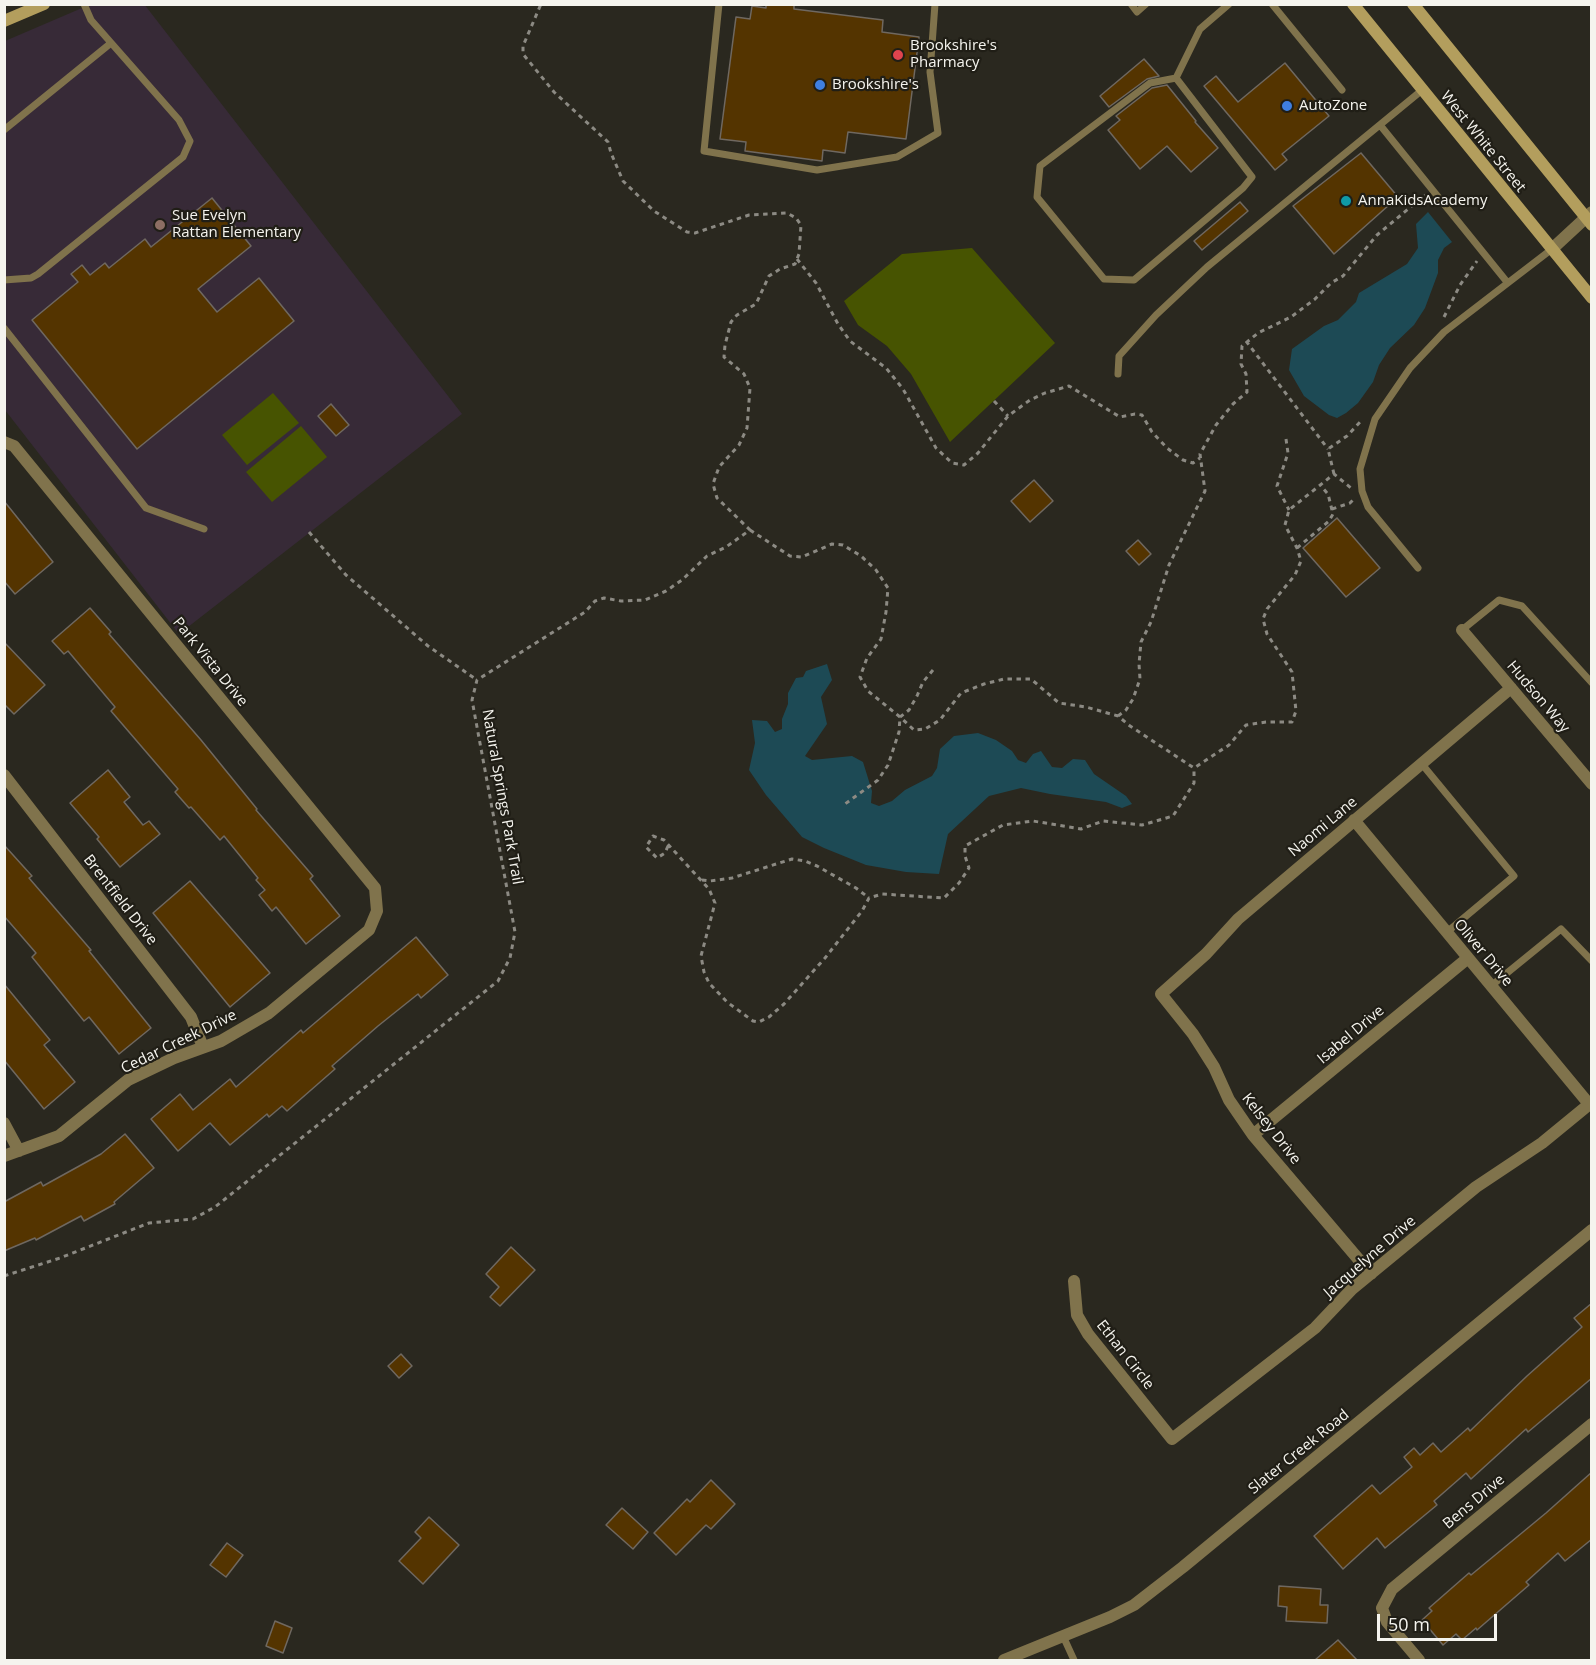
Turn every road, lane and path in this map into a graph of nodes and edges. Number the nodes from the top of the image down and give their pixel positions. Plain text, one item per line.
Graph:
1 (44, 4) edge
2 (84, 4) edge
3 (541, 4) edge
4 (719, 4) edge
5 (935, 4) edge
6 (1131, 4) edge
7 (1146, 4) edge
8 (1229, 4) edge
9 (1272, 4) edge
10 (1353, 4) edge
11 (1413, 4) edge
12 (4, 21) edge
13 (111, 42) junction
14 (1176, 78) junction
15 (1342, 90) dead end
16 (1421, 91) junction
17 (1380, 125) junction
18 (4, 130) edge
19 (1432, 189) junction
20 (1589, 218) edge
21 (1552, 249) junction
22 (797, 259) junction
23 (4, 280) edge
24 (1507, 282) junction
25 (1592, 298) edge
26 (4, 328) edge
27 (1246, 341) junction
28 (1118, 374) dead end
29 (994, 401) dead end
30 (1008, 416) junction
31 (1286, 439) dead end
32 (4, 442) edge
33 (1328, 449) dead end
34 (1200, 458) junction
35 (1321, 486) junction
36 (1362, 491) junction
37 (1332, 509) junction
38 (1289, 510) junction
39 (204, 529) dead end
40 (750, 530) junction
41 (309, 532) dead end
42 (1297, 548) junction
43 (1418, 568) dead end
44 (1462, 630) joint
45 (933, 670) dead end
46 (477, 680) junction
47 (1592, 683) edge
48 (1511, 688) junction
49 (1118, 716) junction
50 (900, 717) junction
51 (1421, 763) junction
52 (1194, 768) junction
53 (4, 776) edge
54 (1592, 784) edge
55 (845, 804) dead end
56 (1354, 820) junction
57 (668, 846) junction
58 (702, 880) junction
59 (868, 898) junction
60 (377, 911) joint
61 (1447, 932) junction
62 (1468, 958) junction
63 (1592, 962) edge
64 (1491, 986) junction
65 (1161, 994) joint
66 (203, 1047) junction
67 (1590, 1103) edge
68 (4, 1123) edge
69 (1254, 1135) junction
70 (19, 1151) junction
71 (4, 1156) edge
72 (1592, 1230) edge
73 (1371, 1274) junction
74 (4, 1276) edge
75 (1074, 1281) dead end
76 (1592, 1424) edge
77 (1172, 1439) joint
78 (1063, 1636) junction
79 (1004, 1660) edge
80 (1074, 1660) edge
81 (1419, 1660) edge

1 - 12 main road
2 - 13 lane
3 - 22 path
4 - 5 lane
6 - 7 lane
8 - 14 lane
9 - 15 lane
10 - 16 main road, West White Street
11 - 20 main road
13 - 18 lane
13 - 23 lane
14 - 14 lane
16 - 17 lane
16 - 21 main road, West White Street
17 - 19 lane
17 - 28 lane
19 - 24 lane
19 - 27 path
20 - 21 street
21 - 24 lane
21 - 25 main road, West White Street
22 - 30 path
22 - 40 path
24 - 36 lane
26 - 39 lane
27 - 33 path
27 - 34 path
29 - 30 path
30 - 34 path
31 - 38 path
32 - 60 street, Park Vista Drive
34 - 49 path
35 - 36 path
35 - 37 path
35 - 38 path
36 - 37 path
36 - 43 lane
37 - 42 path
38 - 42 path
40 - 46 path
40 - 50 path
41 - 46 path
42 - 52 path
44 - 47 lane
44 - 48 street, Hudson Way
45 - 50 path
46 - 74 path, Natural Springs Park Trail
48 - 51 street, Naomi Lane
48 - 54 street, Hudson Way
49 - 50 path
49 - 52 path
50 - 55 path
51 - 56 street, Naomi Lane
51 - 61 lane
52 - 59 path
53 - 66 street, Brentfield Drive
56 - 61 street, Oliver Drive
56 - 65 street, Naomi Lane
57 - 57 path
57 - 58 path
58 - 59 path
58 - 59 path
60 - 66 street, Cedar Creek Drive
61 - 62 street, Oliver Drive
62 - 64 street, Oliver Drive
62 - 69 street, Isabel Drive
63 - 64 lane
64 - 67 street, Oliver Drive
65 - 69 street, Kelsey Drive
66 - 70 street, Cedar Creek Drive
67 - 73 street, Jacquelyne Drive
68 - 70 street
69 - 73 street, Kelsey Drive
70 - 71 street, Cedar Creek Drive
72 - 78 street, Slater Creek Road
73 - 77 street, Jacquelyne Drive
75 - 77 street, Ethan Circle
76 - 81 street, Bens Drive
78 - 79 street, Slater Creek Road
78 - 80 lane

